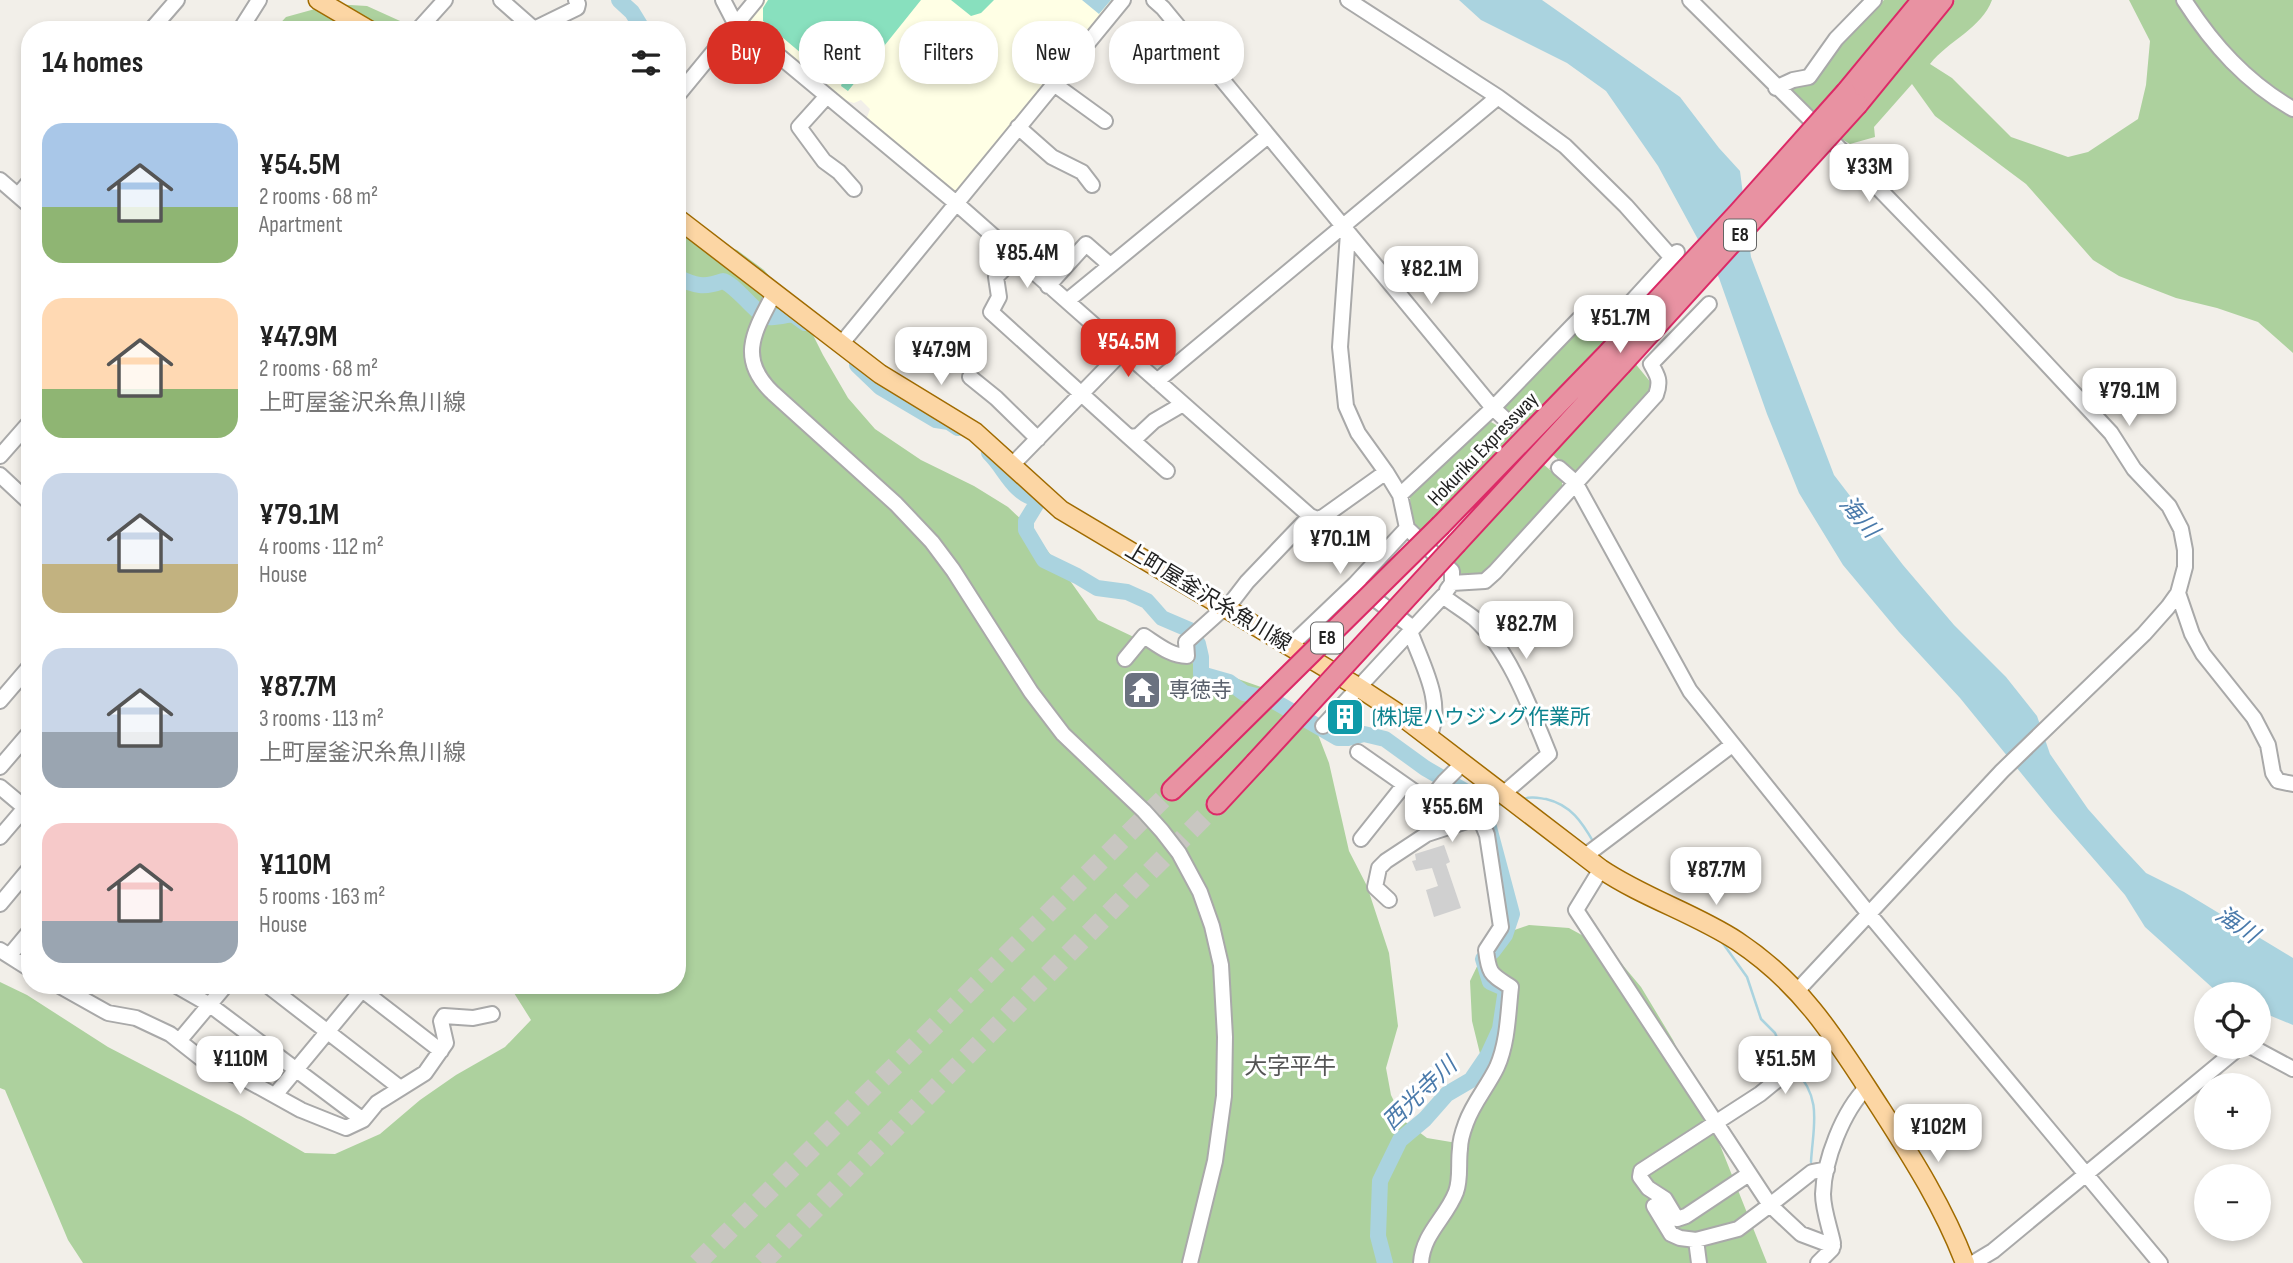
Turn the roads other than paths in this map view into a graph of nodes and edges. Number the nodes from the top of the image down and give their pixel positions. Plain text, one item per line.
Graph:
1 (177, 0) edge
2 (259, 0) edge
3 (318, 0) edge
4 (445, 0) edge
5 (501, 0) edge
6 (576, 0) edge
7 (723, 0) edge
8 (756, 0) edge
9 (1123, 0) edge
10 (1154, 0) edge
11 (1349, 0) edge
12 (1690, 0) edge
13 (1874, 0) edge
14 (1922, 0) edge
15 (1943, 0) edge
16 (2184, 0) edge
17 (159, 21) edge
18 (246, 21) edge
19 (354, 21) edge
20 (426, 21) edge
21 (525, 21) edge
22 (550, 21) edge
23 (736, 21) edge
24 (739, 21) edge
25 (1095, 34) edge
26 (707, 60) edge
27 (785, 62) edge
28 (1054, 84) joint
29 (686, 85) edge
30 (1776, 88) junction
31 (827, 96) junction
32 (1499, 97) junction
33 (1852, 98) junction
34 (2293, 109) edge
35 (1105, 121) dead end
36 (1018, 127) junction
37 (1268, 136) junction
38 (0, 180) edge
39 (1092, 185) dead end
40 (854, 189) dead end
41 (21, 192) edge
42 (18, 195) junction
43 (21, 198) edge
44 (956, 203) junction
45 (686, 225) edge
46 (1345, 230) junction
47 (1016, 257) junction
48 (1110, 265) junction
49 (1048, 286) junction
50 (775, 292) junction
51 (1067, 301) junction
52 (1709, 304) dead end
53 (1614, 322) junction
54 (842, 343) junction
55 (1123, 351) junction
56 (1615, 358) junction
57 (1651, 364) junction
58 (970, 377) dead end
59 (1157, 381) junction
60 (1082, 394) junction
61 (1183, 404) junction
62 (1493, 408) junction
63 (1507, 421) tunnel mouth
64 (21, 432) edge
65 (1129, 437) junction
66 (1038, 439) junction
67 (0, 456) edge
68 (1012, 466) junction
69 (1559, 468) tunnel mouth
70 (1167, 471) dead end
71 (1386, 471) junction
72 (0, 475) edge
73 (1575, 482) junction
74 (21, 495) edge
75 (1400, 495) junction
76 (1310, 516) junction
77 (1407, 528) junction
78 (1452, 583) junction
79 (1355, 584) junction
80 (2178, 593) junction
81 (1443, 596) junction
82 (1226, 608) junction
83 (1412, 630) junction
84 (1290, 646) junction
85 (1125, 659) dead end
86 (21, 676) edge
87 (1358, 687) junction
88 (0, 701) edge
89 (1322, 726) dead end
90 (1429, 737) junction
91 (21, 742) edge
92 (1732, 745) junction
93 (1358, 752) dead end
94 (1463, 763) junction
95 (0, 767) edge
96 (2293, 784) edge
97 (1404, 785) junction
98 (0, 787) edge
99 (1172, 790) tunnel mouth
100 (1499, 791) junction
101 (21, 802) edge
102 (1428, 802) junction
103 (1217, 804) tunnel mouth
104 (1478, 813) junction
105 (21, 814) edge
106 (1459, 823) junction
107 (0, 837) edge
108 (1361, 839) dead end
109 (1585, 856) junction
110 (1601, 869) junction
111 (21, 882) edge
112 (1389, 900) dead end
113 (0, 904) edge
114 (1869, 914) junction
115 (21, 939) edge
116 (5, 952) edge
117 (21, 963) edge
118 (1797, 991) junction
119 (84, 994) edge
120 (191, 994) edge
121 (219, 994) edge
122 (279, 994) edge
123 (355, 994) edge
124 (367, 994) edge
125 (210, 1005) junction
126 (492, 1014) dead end
127 (328, 1032) junction
128 (1835, 1038) junction
129 (179, 1041) junction
130 (441, 1051) junction
131 (2271, 1057) edge
132 (2225, 1059) edge
133 (2293, 1069) edge
134 (296, 1070) junction
135 (399, 1087) junction
136 (1867, 1087) junction
137 (275, 1095) junction
138 (363, 1120) junction
139 (1715, 1123) junction
140 (1827, 1169) junction
141 (2087, 1173) junction
142 (1749, 1174) junction
143 (1770, 1205) junction
144 (1654, 1206) dead end
145 (1696, 1240) junction
146 (1833, 1246) junction
147 (1191, 1263) edge
148 (1421, 1263) edge
149 (1699, 1263) edge
150 (1818, 1263) edge
151 (1965, 1263) edge
152 (1973, 1263) edge
153 (2160, 1263) edge

1 - 17 street
2 - 18 street
3 - 19 main road
4 - 20 street
5 - 21 street
6 - 22 street
7 - 23 street
8 - 24 street
9 - 25 street
10 - 37 street
11 - 32 street
12 - 30 street
13 - 30 street
14 - 33 highway, Hokuriku Expressway / E8
15 - 33 highway, Hokuriku Expressway / E8
16 - 34 street
26 - 29 street
27 - 31 street
28 - 35 street
28 - 36 street
30 - 80 street
31 - 40 street
31 - 44 street
32 - 46 street
32 - 53 street
33 - 56 highway, Hokuriku Expressway / E8, bridge
36 - 39 street
36 - 44 street
37 - 46 street
37 - 48 street
38 - 42 street
41 - 42 street
42 - 43 street
44 - 47 street
44 - 54 street
45 - 50 main road, 上町屋釜沢糸魚川線
46 - 59 street
46 - 62 street
46 - 71 street
47 - 49 street
47 - 60 street
48 - 49 street
48 - 51 street
49 - 51 street
50 - 54 main road, 上町屋釜沢糸魚川線
50 - 147 street
51 - 55 street
52 - 57 street
53 - 57 street
53 - 62 street
54 - 68 main road, 上町屋釜沢糸魚川線
55 - 59 street
55 - 60 street
56 - 99 highway, Hokuriku Expressway / E8, bridge
56 - 103 highway, Hokuriku Expressway / E8, bridge
57 - 73 street
58 - 66 street
59 - 61 street
60 - 65 street
60 - 66 street
61 - 65 street
61 - 76 street
62 - 63 street
62 - 75 street
64 - 67 street
65 - 70 street
66 - 68 street
68 - 82 main road, 上町屋釜沢糸魚川線
69 - 73 street
71 - 75 street
71 - 76 street
72 - 74 street
73 - 78 street
73 - 92 street
75 - 77 street
76 - 82 street
77 - 78 street
77 - 79 street
78 - 81 street
79 - 83 street
79 - 84 street
80 - 96 street
80 - 114 street
81 - 83 street
81 - 100 street
82 - 84 main road, 上町屋釜沢糸魚川線
82 - 85 street
83 - 87 street
83 - 90 street
84 - 87 main road, 上町屋釜沢糸魚川線
86 - 88 street
87 - 89 street
87 - 90 main road, 上町屋釜沢糸魚川線
90 - 94 main road, 上町屋釜沢糸魚川線
91 - 95 street
92 - 109 street
92 - 114 street
93 - 97 street
94 - 100 main road, 上町屋釜沢糸魚川線
94 - 102 street
97 - 102 street
97 - 108 street
98 - 101 street
100 - 104 street
100 - 109 main road, 上町屋釜沢糸魚川線
102 - 106 street
104 - 106 street
104 - 148 street
105 - 107 street
106 - 112 street
109 - 110 main road, 上町屋釜沢糸魚川線
110 - 118 main road, 上町屋釜沢糸魚川線
110 - 139 street
111 - 113 street
114 - 118 street
114 - 141 street
115 - 116 street
116 - 117 street
118 - 128 main road, 上町屋釜沢糸魚川線
119 - 129 street
120 - 125 street
121 - 125 street
122 - 127 street
123 - 127 street
124 - 130 street
125 - 129 street
125 - 134 street
126 - 130 street
127 - 134 street
127 - 135 street
128 - 136 main road, 上町屋釜沢糸魚川線
128 - 139 street
129 - 137 street
130 - 135 street
131 - 133 street
132 - 141 street
134 - 137 street
134 - 138 street
135 - 138 street
136 - 140 street
136 - 151 main road, 上町屋釜沢糸魚川線
137 - 138 street
139 - 142 street
139 - 142 street
140 - 143 street
140 - 146 street
141 - 152 street
141 - 153 street
142 - 143 street
143 - 145 street
143 - 146 street
144 - 145 street
145 - 149 street
146 - 150 street

